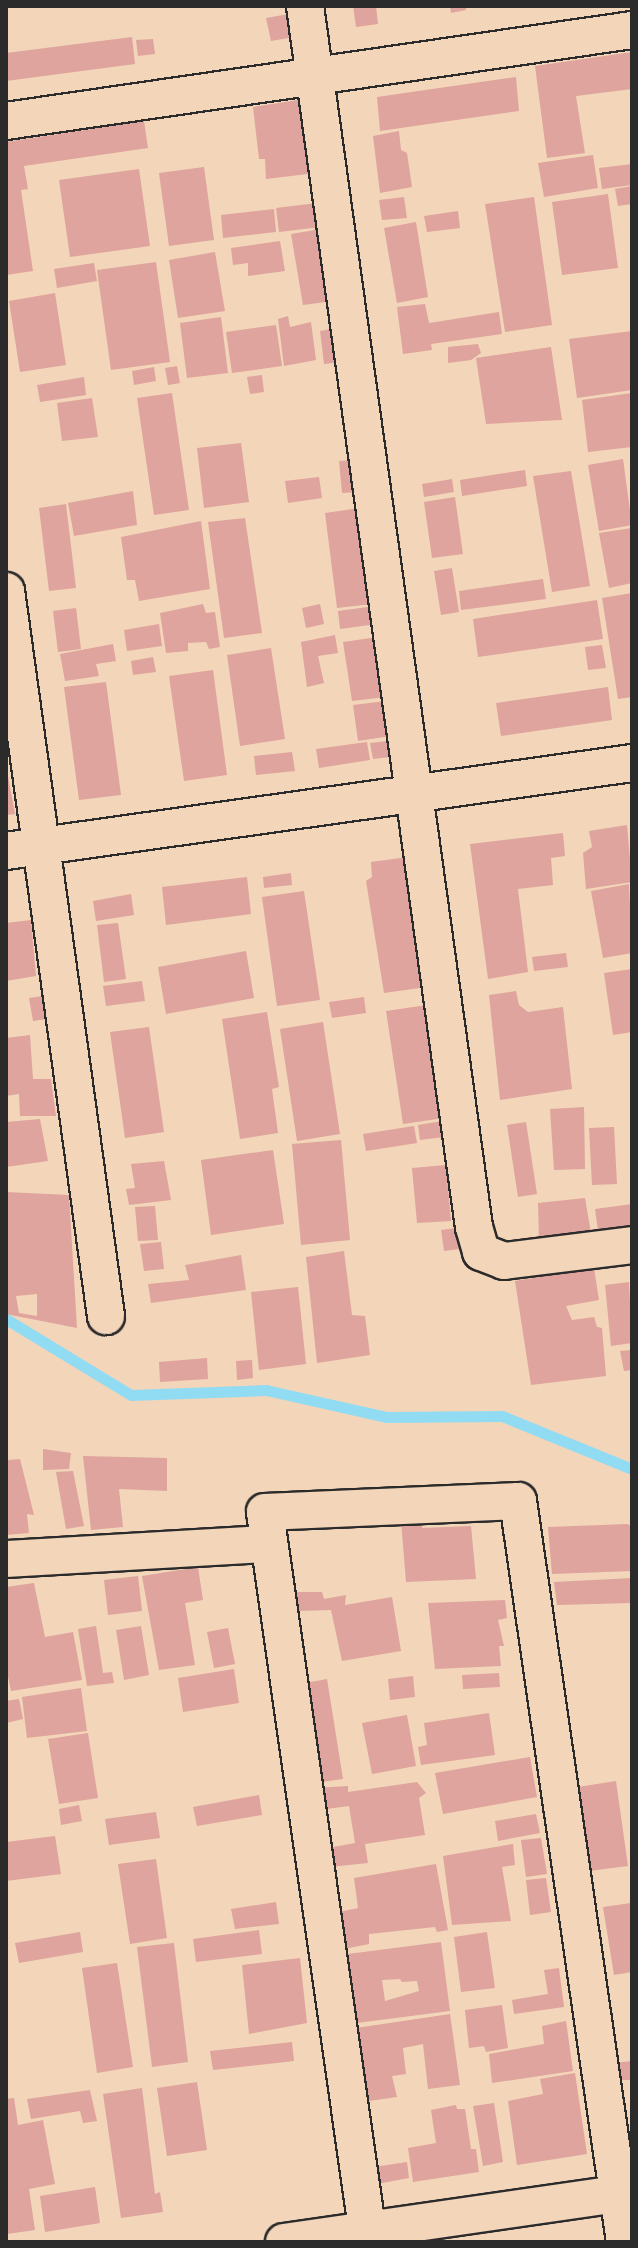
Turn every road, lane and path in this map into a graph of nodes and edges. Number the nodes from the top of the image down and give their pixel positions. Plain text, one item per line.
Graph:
1 (305, 6) edge
2 (632, 30) edge
3 (315, 76) junction
4 (6, 121) edge
5 (6, 591) edge
6 (632, 763) edge
7 (413, 793) junction
8 (42, 846) junction
9 (6, 851) edge
10 (632, 1245) edge
11 (106, 1316) dead end
12 (269, 1544) junction
13 (6, 1559) edge
14 (618, 2194) junction
15 (368, 2236) edge
16 (284, 2242) edge
17 (625, 2242) edge

1 - 3 street
2 - 3 street
3 - 4 street
3 - 7 street
5 - 8 street
6 - 7 street
7 - 8 street
7 - 10 street
8 - 9 street
8 - 11 street
12 - 13 street
12 - 14 street
12 - 15 street
14 - 15 street
14 - 17 street
15 - 16 street

